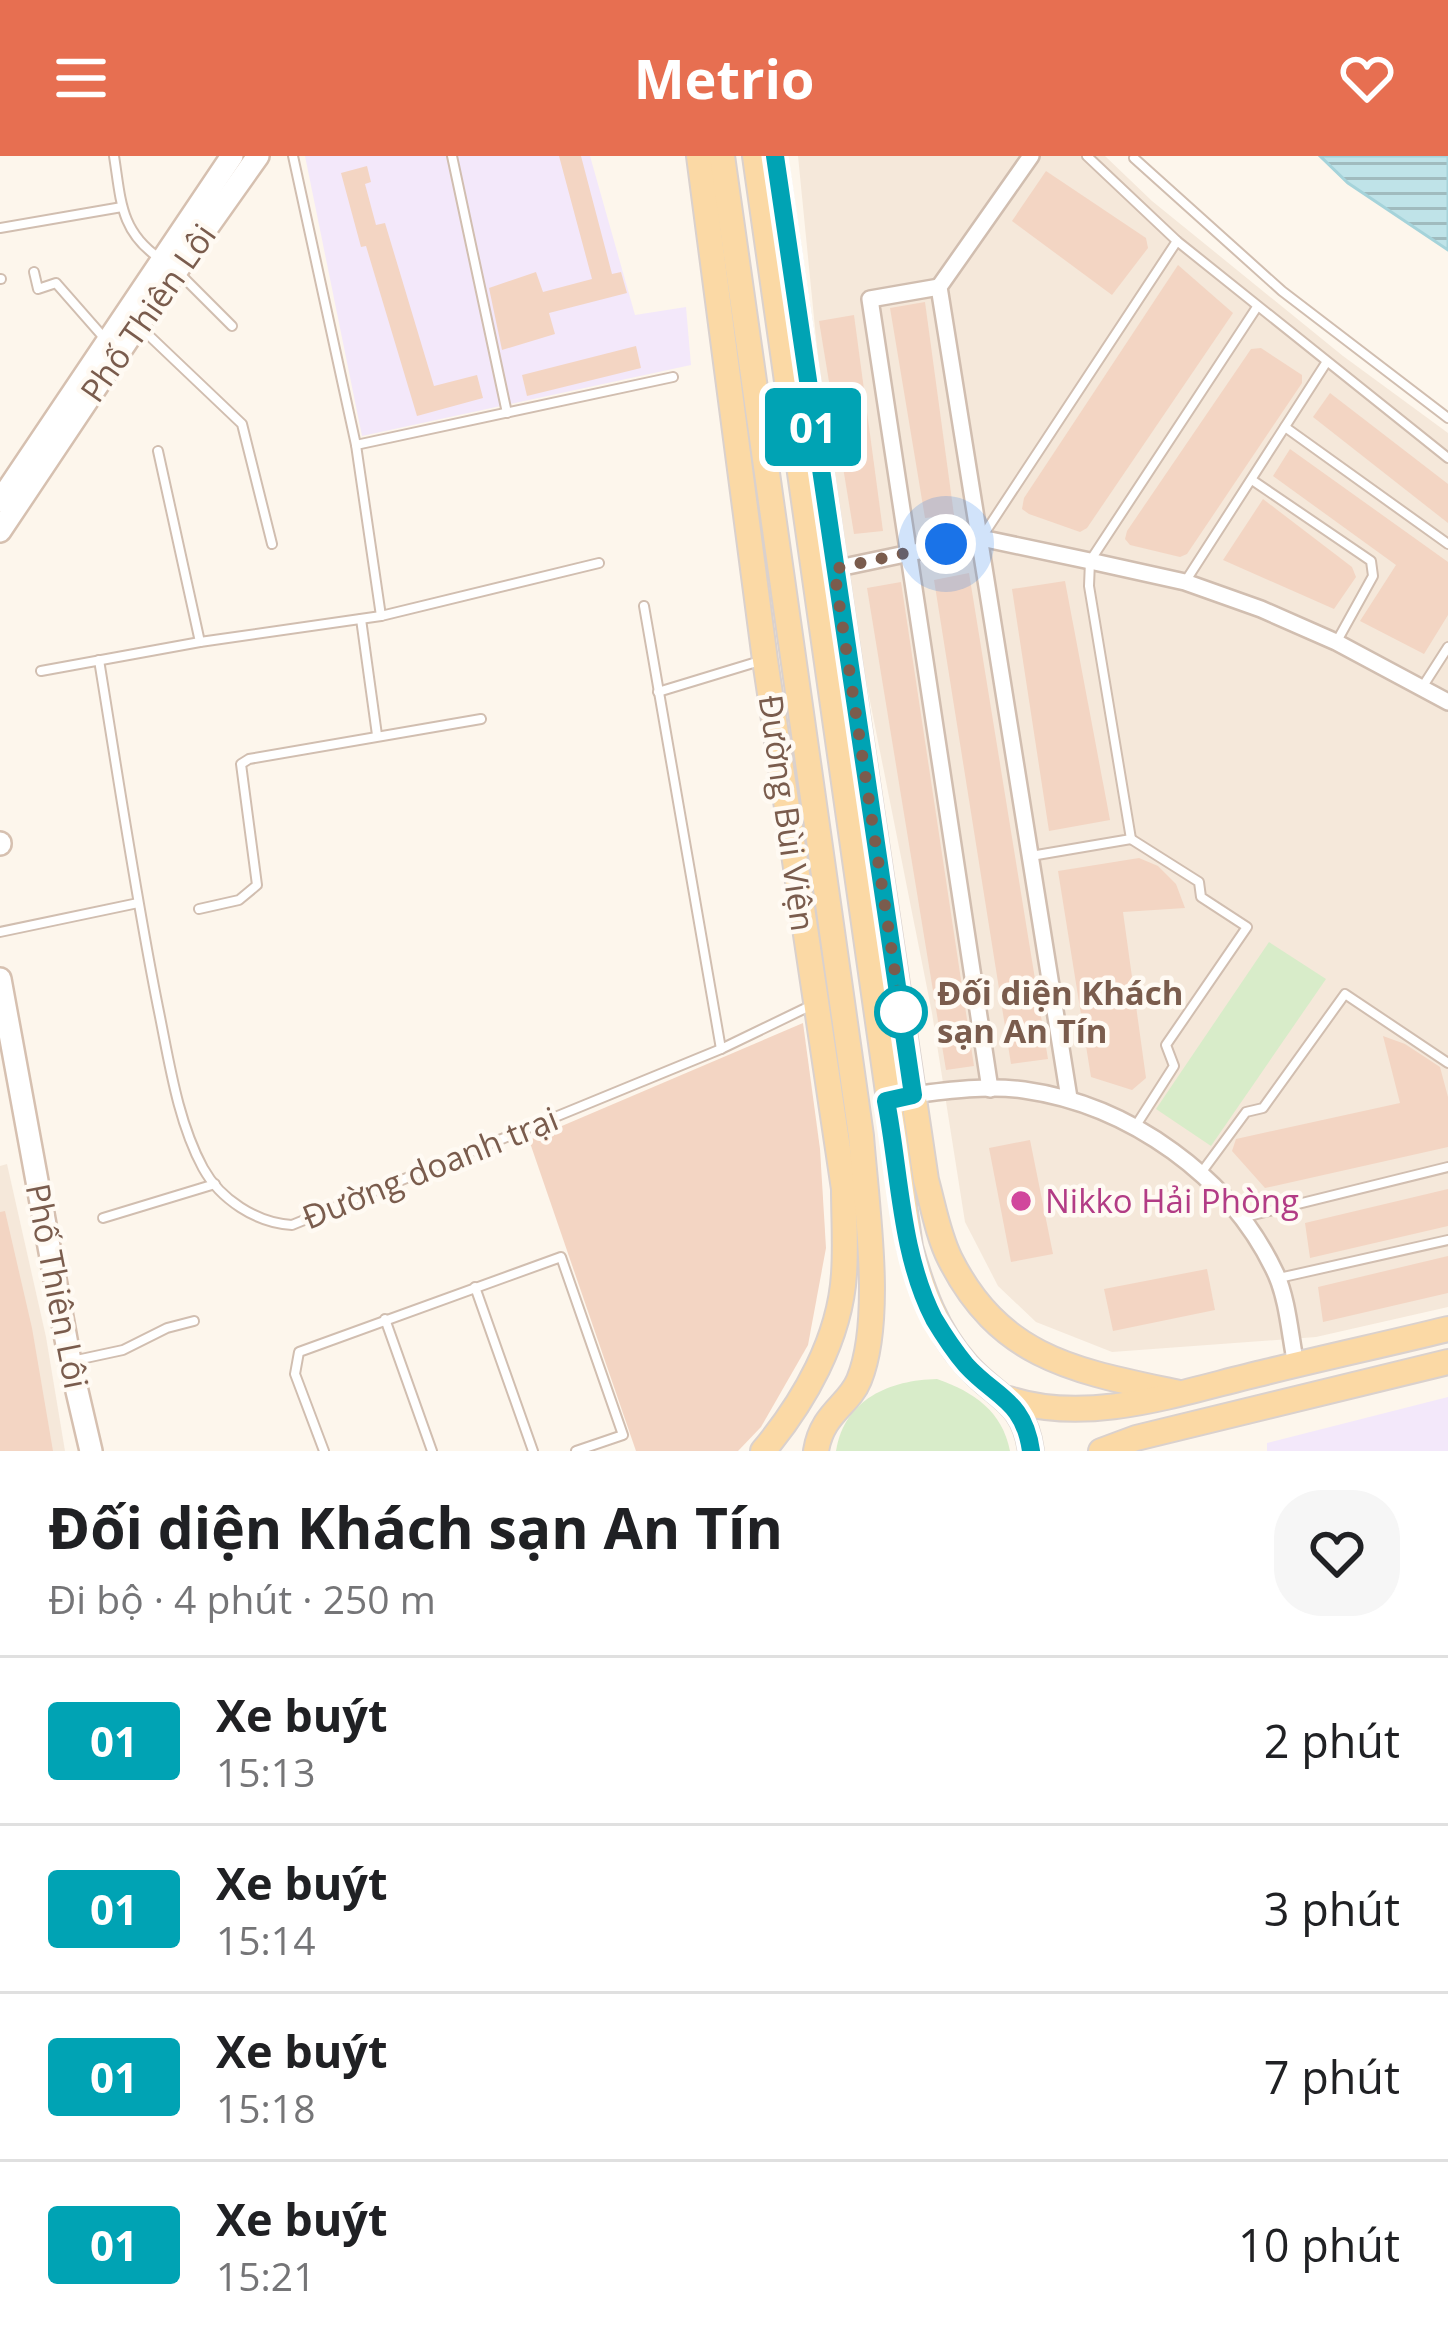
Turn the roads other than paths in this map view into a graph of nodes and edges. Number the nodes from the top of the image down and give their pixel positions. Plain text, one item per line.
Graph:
1 (115, 156) edge
2 (232, 156) edge
3 (258, 156) edge
4 (293, 156) edge
5 (452, 156) edge
6 (699, 156) edge
7 (722, 156) edge
8 (755, 156) edge
9 (774, 156) edge
10 (1031, 156) edge
11 (1087, 156) edge
12 (1134, 158) edge
13 (122, 207) junction
14 (766, 225) junction
15 (0, 228) edge
16 (731, 232) junction
17 (1177, 241) junction
18 (169, 265) junction
19 (34, 272) dead end
20 (939, 287) junction
21 (1257, 307) junction
22 (138, 325) junction
23 (232, 326) dead end
24 (106, 341) junction
25 (1326, 363) junction
26 (673, 377) dead end
27 (507, 413) junction
28 (1448, 418) edge
29 (1285, 427) junction
30 (356, 446) junction
31 (158, 452) dead end
32 (1448, 458) edge
33 (1252, 480) junction
34 (0, 501) edge
35 (0, 531) edge
36 (981, 538) junction
37 (272, 544) dead end
38 (1448, 544) edge
39 (911, 551) junction
40 (1090, 561) junction
41 (599, 563) dead end
42 (824, 571) junction
43 (1186, 582) junction
44 (644, 606) dead end
45 (381, 616) junction
46 (361, 619) junction
47 (200, 642) junction
48 (1336, 642) junction
49 (1448, 647) edge
50 (765, 660) junction
51 (99, 661) junction
52 (41, 671) dead end
53 (1422, 687) junction
54 (658, 692) junction
55 (1448, 702) edge
56 (481, 718) dead end
57 (377, 735) junction
58 (1131, 839) junction
59 (1031, 856) junction
60 (138, 903) junction
61 (199, 909) dead end
62 (0, 932) edge
63 (0, 979) edge
64 (815, 1004) junction
65 (721, 1049) junction
66 (1448, 1063) edge
67 (990, 1089) junction
68 (913, 1095) junction
69 (1069, 1098) junction
70 (886, 1101) junction
71 (1135, 1128) junction
72 (850, 1141) junction
73 (1448, 1167) edge
74 (1200, 1173) junction
75 (215, 1184) junction
76 (103, 1217) dead end
77 (1245, 1217) junction
78 (1448, 1240) edge
79 (1278, 1278) junction
80 (475, 1287) junction
81 (385, 1318) junction
82 (194, 1321) dead end
83 (1448, 1329) edge
84 (70, 1361) junction
85 (1448, 1362) edge
86 (1296, 1365) junction
87 (1179, 1393) junction
88 (1009, 1399) junction
89 (1235, 1413) junction
90 (814, 1448) edge
91 (91, 1451) edge
92 (324, 1451) edge
93 (432, 1451) edge
94 (533, 1451) edge
95 (576, 1451) edge
96 (763, 1451) edge
97 (1031, 1451) edge
98 (1100, 1451) edge
99 (1148, 1451) edge

1 - 13 lane
2 - 18 main road, Phố Thiên Lôi
3 - 18 main road, Phố Thiên Lôi
4 - 30 lane
5 - 27 lane
6 - 50 main road, Đường Bùi Viện
7 - 16 main road, Đường Bùi Viện
8 - 14 main road, Đường Bùi Viện
9 - 42 main road, Đường Bùi Viện
10 - 20 street
11 - 17 lane
12 - 28 lane
13 - 15 lane
13 - 18 lane
14 - 16 main road
14 - 42 main road, Đường Bùi Viện
16 - 72 main road, Đường Bùi Viện
17 - 21 lane
17 - 36 lane
18 - 22 main road, Phố Thiên Lôi
18 - 23 lane
18 - 24 main road, Phố Thiên Lôi
19 - 24 lane
20 - 36 street
20 - 39 street
21 - 25 lane
21 - 40 lane
22 - 35 main road, Phố Thiên Lôi
22 - 37 lane
24 - 34 main road, Phố Thiên Lôi
25 - 29 lane
25 - 32 lane
26 - 27 lane
27 - 30 lane
29 - 33 lane
29 - 38 lane
30 - 45 lane
31 - 47 lane
33 - 43 lane
33 - 48 lane
36 - 39 street
36 - 40 street
36 - 59 street
39 - 42 street
39 - 67 street
40 - 43 street
40 - 58 lane
41 - 45 lane
42 - 68 main road, Đường Bùi Viện
42 - 70 main road, Đường Bùi Viện
43 - 48 street
44 - 54 lane
45 - 46 lane
46 - 47 lane
46 - 57 lane
47 - 51 lane
48 - 53 street
49 - 53 lane
50 - 54 lane
50 - 64 main road, Đường Bùi Viện
51 - 52 lane
51 - 60 lane, Đường doanh trại
53 - 55 street
54 - 65 lane
56 - 57 lane
57 - 61 lane
58 - 59 lane
58 - 71 lane
59 - 69 street
60 - 62 lane
60 - 75 lane, Đường doanh trại
63 - 84 main road, Phố Thiên Lôi
64 - 65 lane, Đường doanh trại
64 - 72 main road, Đường Bùi Viện
65 - 75 lane, Đường doanh trại
66 - 74 lane
67 - 68 street
67 - 69 street
68 - 70 main road
68 - 87 main road, Đường Bùi Viện
69 - 71 street
70 - 88 main road, Đường Bùi Viện
71 - 74 street
72 - 90 main road, Đường Bùi Viện
72 - 96 main road, Đường Bùi Viện
73 - 77 lane
74 - 77 street
75 - 76 lane
77 - 79 street
78 - 79 lane
79 - 86 street
80 - 81 lane
80 - 94 lane
80 - 95 lane
81 - 92 lane
81 - 93 lane
82 - 84 lane
83 - 86 main road
84 - 91 main road, Phố Thiên Lôi
85 - 89 main road
86 - 87 main road
87 - 88 main road
88 - 97 main road
89 - 98 main road
89 - 99 main road

